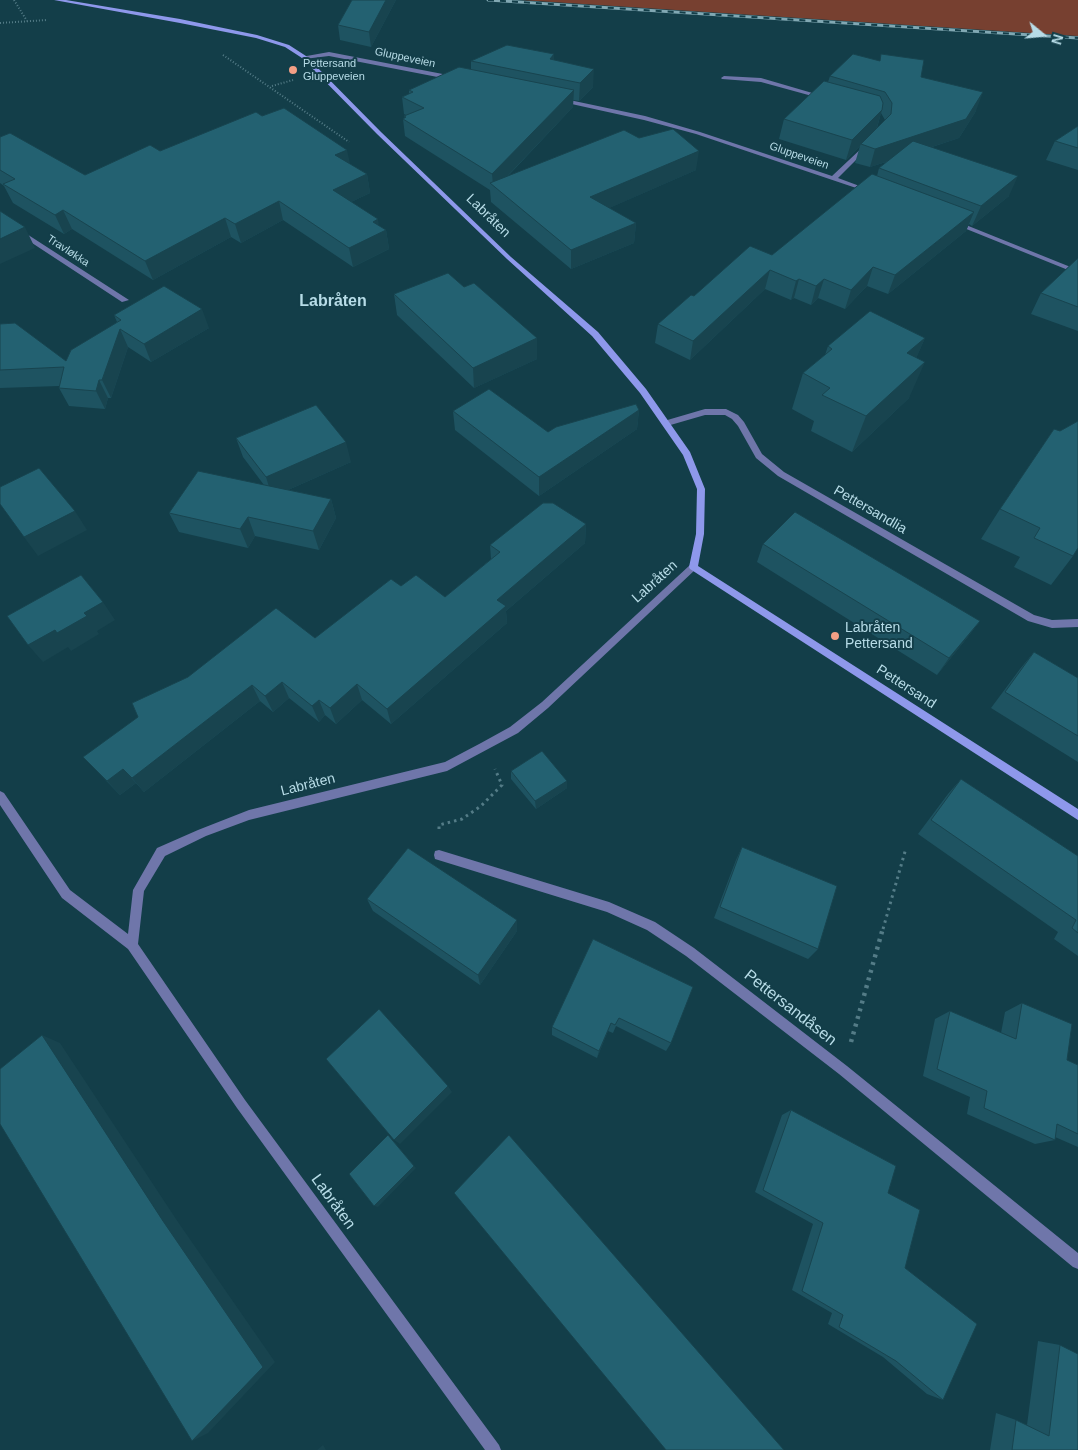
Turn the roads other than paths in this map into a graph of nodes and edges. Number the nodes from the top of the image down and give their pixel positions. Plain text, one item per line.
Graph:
1 (57, 0) edge
2 (304, 56) junction
3 (724, 78) dead end
4 (465, 81) edge
5 (549, 98) edge
6 (831, 99) edge
7 (875, 139) edge
8 (834, 178) junction
9 (877, 193) edge
10 (0, 219) edge
11 (947, 219) edge
12 (1078, 272) edge
13 (125, 300) dead end
14 (667, 424) junction
15 (693, 567) junction
16 (1078, 624) edge
17 (0, 796) edge
18 (1078, 814) edge
19 (439, 855) road end
20 (132, 945) junction
21 (1078, 1262) edge
22 (494, 1450) edge

1 - 2 street
2 - 4 street, Gluppeveien
2 - 14 street, Labråten
3 - 6 street
5 - 8 street, Gluppeveien
7 - 8 street, Gluppeveien
8 - 9 street, Gluppeveien
10 - 13 street, Travløkka
11 - 12 street
14 - 15 street, Labråten
14 - 16 street, Pettersandlia
15 - 18 street, Pettersand
15 - 20 street, Labråten
17 - 20 street, Labråten
19 - 21 street, Pettersandåsen
20 - 22 street, Labråten

